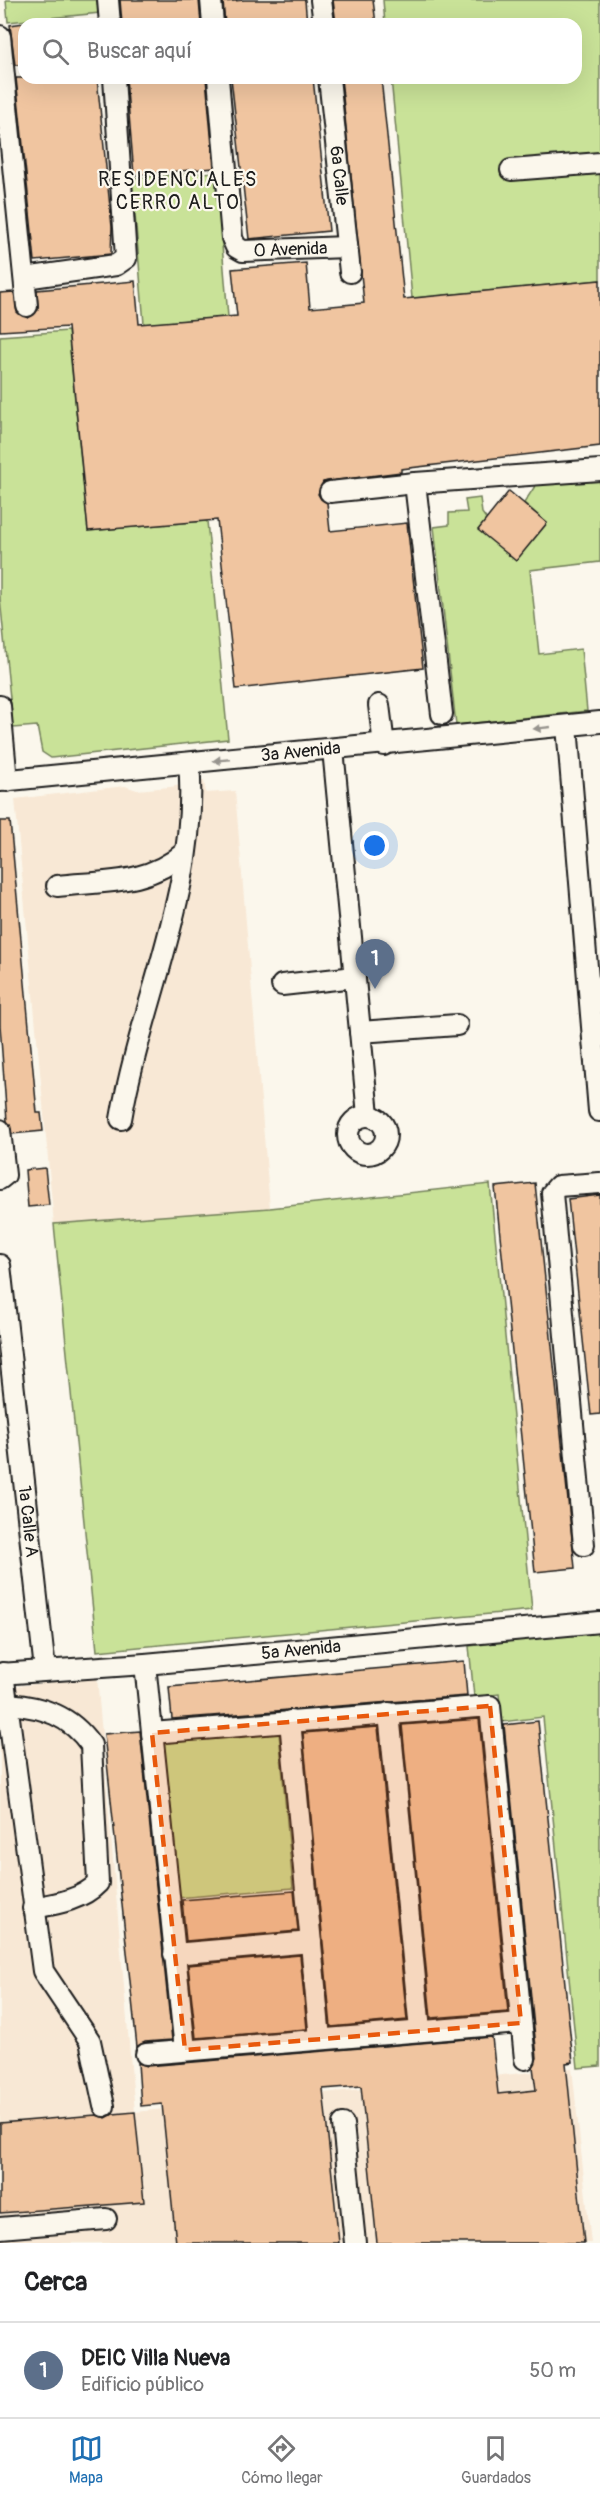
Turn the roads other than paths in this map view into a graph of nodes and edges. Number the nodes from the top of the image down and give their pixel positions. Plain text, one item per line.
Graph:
1 (108, 0) edge
2 (211, 0) edge
3 (321, 0) edge
4 (110, 18) edge
5 (212, 18) edge
6 (323, 18) edge
7 (0, 36) edge
8 (114, 84) edge
9 (219, 84) edge
10 (330, 84) edge
11 (600, 163) edge
12 (510, 170) dead end
13 (347, 247) junction
14 (350, 272) dead end
15 (25, 278) junction
16 (27, 306) dead end
17 (600, 470) edge
18 (415, 483) junction
19 (330, 492) dead end
20 (379, 705) dead end
21 (0, 706) edge
22 (442, 714) dead end
23 (600, 722) edge
24 (567, 726) junction
25 (384, 745) junction
26 (333, 749) junction
27 (189, 763) junction
28 (4, 781) edge
29 (184, 853) junction
30 (57, 886) dead end
31 (355, 977) junction
32 (282, 984) dead end
33 (457, 1025) dead end
34 (360, 1032) junction
35 (599, 1111) edge
36 (368, 1115) dead end
37 (121, 1119) dead end
38 (0, 1130) edge
39 (0, 1179) edge
40 (600, 1183) edge
41 (0, 1265) edge
42 (586, 1545) edge
43 (600, 1622) edge
44 (145, 1664) junction
45 (45, 1670) junction
46 (2, 1674) edge
47 (9, 1704) junction
48 (389, 1713) junction
49 (290, 1721) junction
50 (152, 1733) junction
51 (33, 1908) junction
52 (310, 1942) junction
53 (174, 1954) junction
54 (521, 2023) junction
55 (420, 2030) junction
56 (320, 2039) junction
57 (185, 2050) junction
58 (146, 2054) dead end
59 (525, 2059) dead end
60 (104, 2106) dead end
61 (343, 2124) dead end
62 (106, 2219) dead end
63 (0, 2228) edge
64 (355, 2243) edge

1 - 4 street
2 - 5 street
3 - 6 street
7 - 15 street
8 - 15 street
9 - 13 street, 0 Avenida
10 - 13 street, 6a Calle
11 - 12 street
13 - 14 street, 6a Calle
15 - 16 street
17 - 18 street
18 - 19 street
18 - 22 street
20 - 25 street
21 - 28 street
23 - 24 street, 3a Avenida
24 -> 25 street, 3a Avenida
24 - 35 street
25 - 26 street, 3a Avenida
26 -> 27 street, 3a Avenida
26 - 31 street
27 - 28 street, 3a Avenida
27 - 29 street
29 - 30 street
29 - 37 street
31 - 32 street
31 - 34 street
33 - 34 street
34 - 36 street
38 - 39 street
40 - 42 street
41 - 45 street, 1a Calle A
43 - 44 street, 5a Avenida
44 - 45 street, 5a Avenida
44 - 50 street
45 - 46 street, 5a Avenida
46 - 47 street
47 - 51 street
47 - 51 street
48 - 49 street
48 - 54 street
48 - 55 street
49 - 50 street
49 - 52 street
50 - 53 street
51 - 60 street
52 - 53 street
52 - 56 street
53 - 57 street
54 - 55 street
54 - 59 street
55 - 56 street
56 - 57 street
57 - 58 street
61 - 64 street
62 - 63 street

